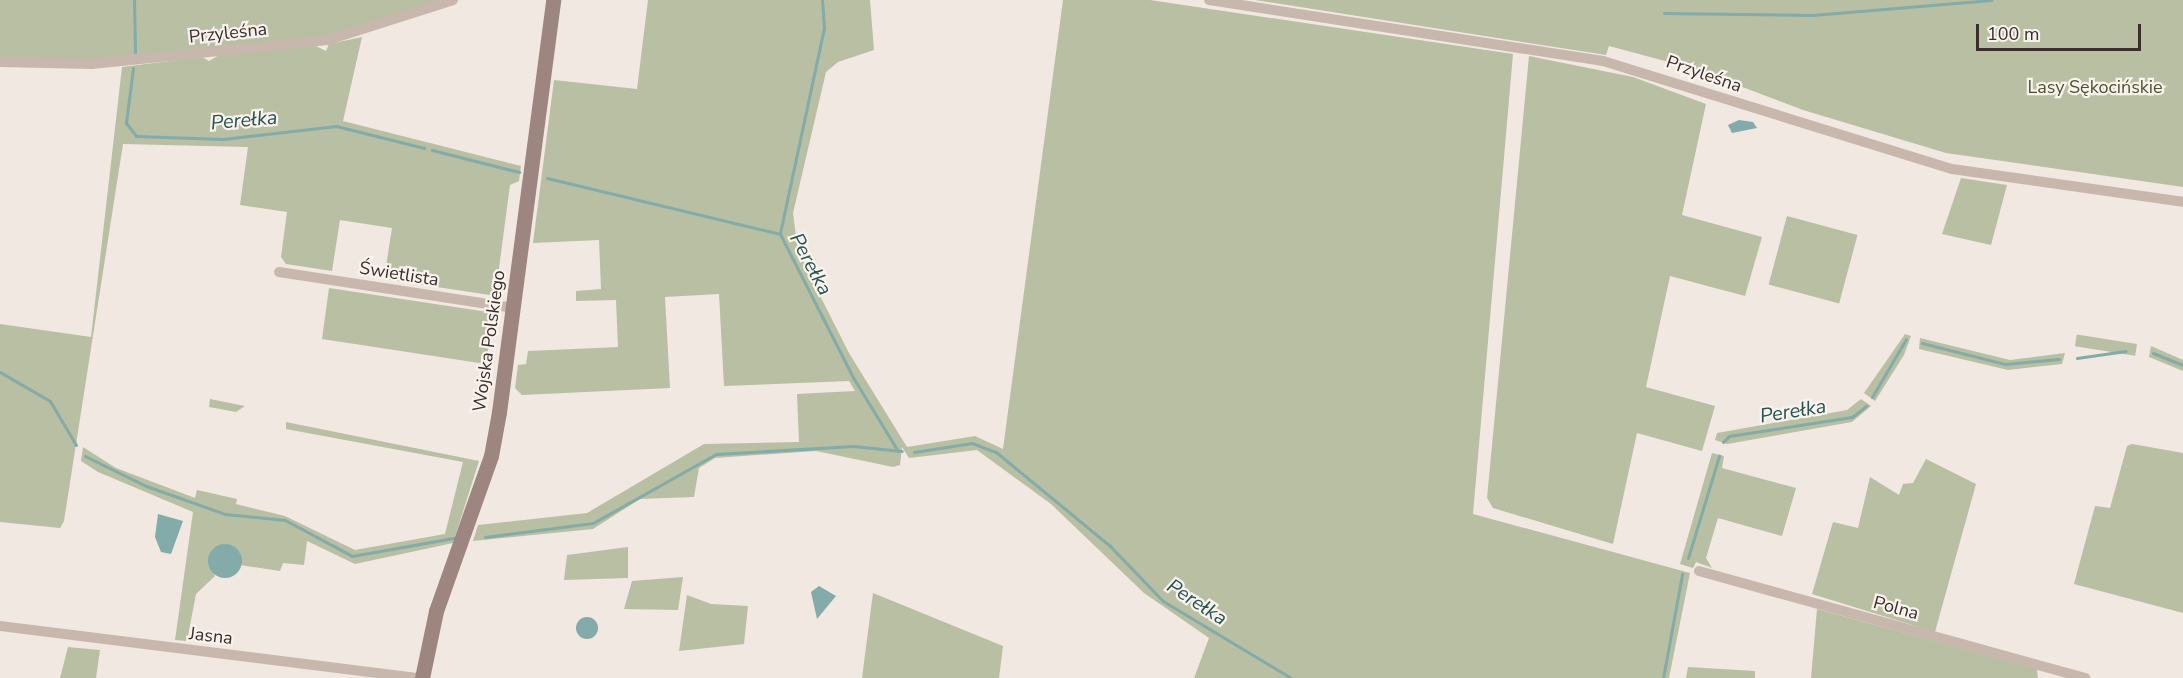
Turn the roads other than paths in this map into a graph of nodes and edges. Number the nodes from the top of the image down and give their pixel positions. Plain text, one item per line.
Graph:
1 (453, 0) edge
2 (553, 0) edge
3 (1209, 0) edge
4 (0, 62) edge
5 (2183, 202) edge
6 (279, 272) dead end
7 (514, 308) junction
8 (1699, 571) dead end
9 (0, 627) edge
10 (329, 673) edge
11 (420, 678) edge
12 (2085, 678) edge

1 - 4 street, Przyleśna
2 - 7 street, Wojska Polskiego
3 - 5 street, Przyleśna
6 - 7 street, Świetlista
7 - 11 street, Wojska Polskiego
8 - 12 street, Polna
9 - 10 street, Jasna
10 - 11 street, Jasna

